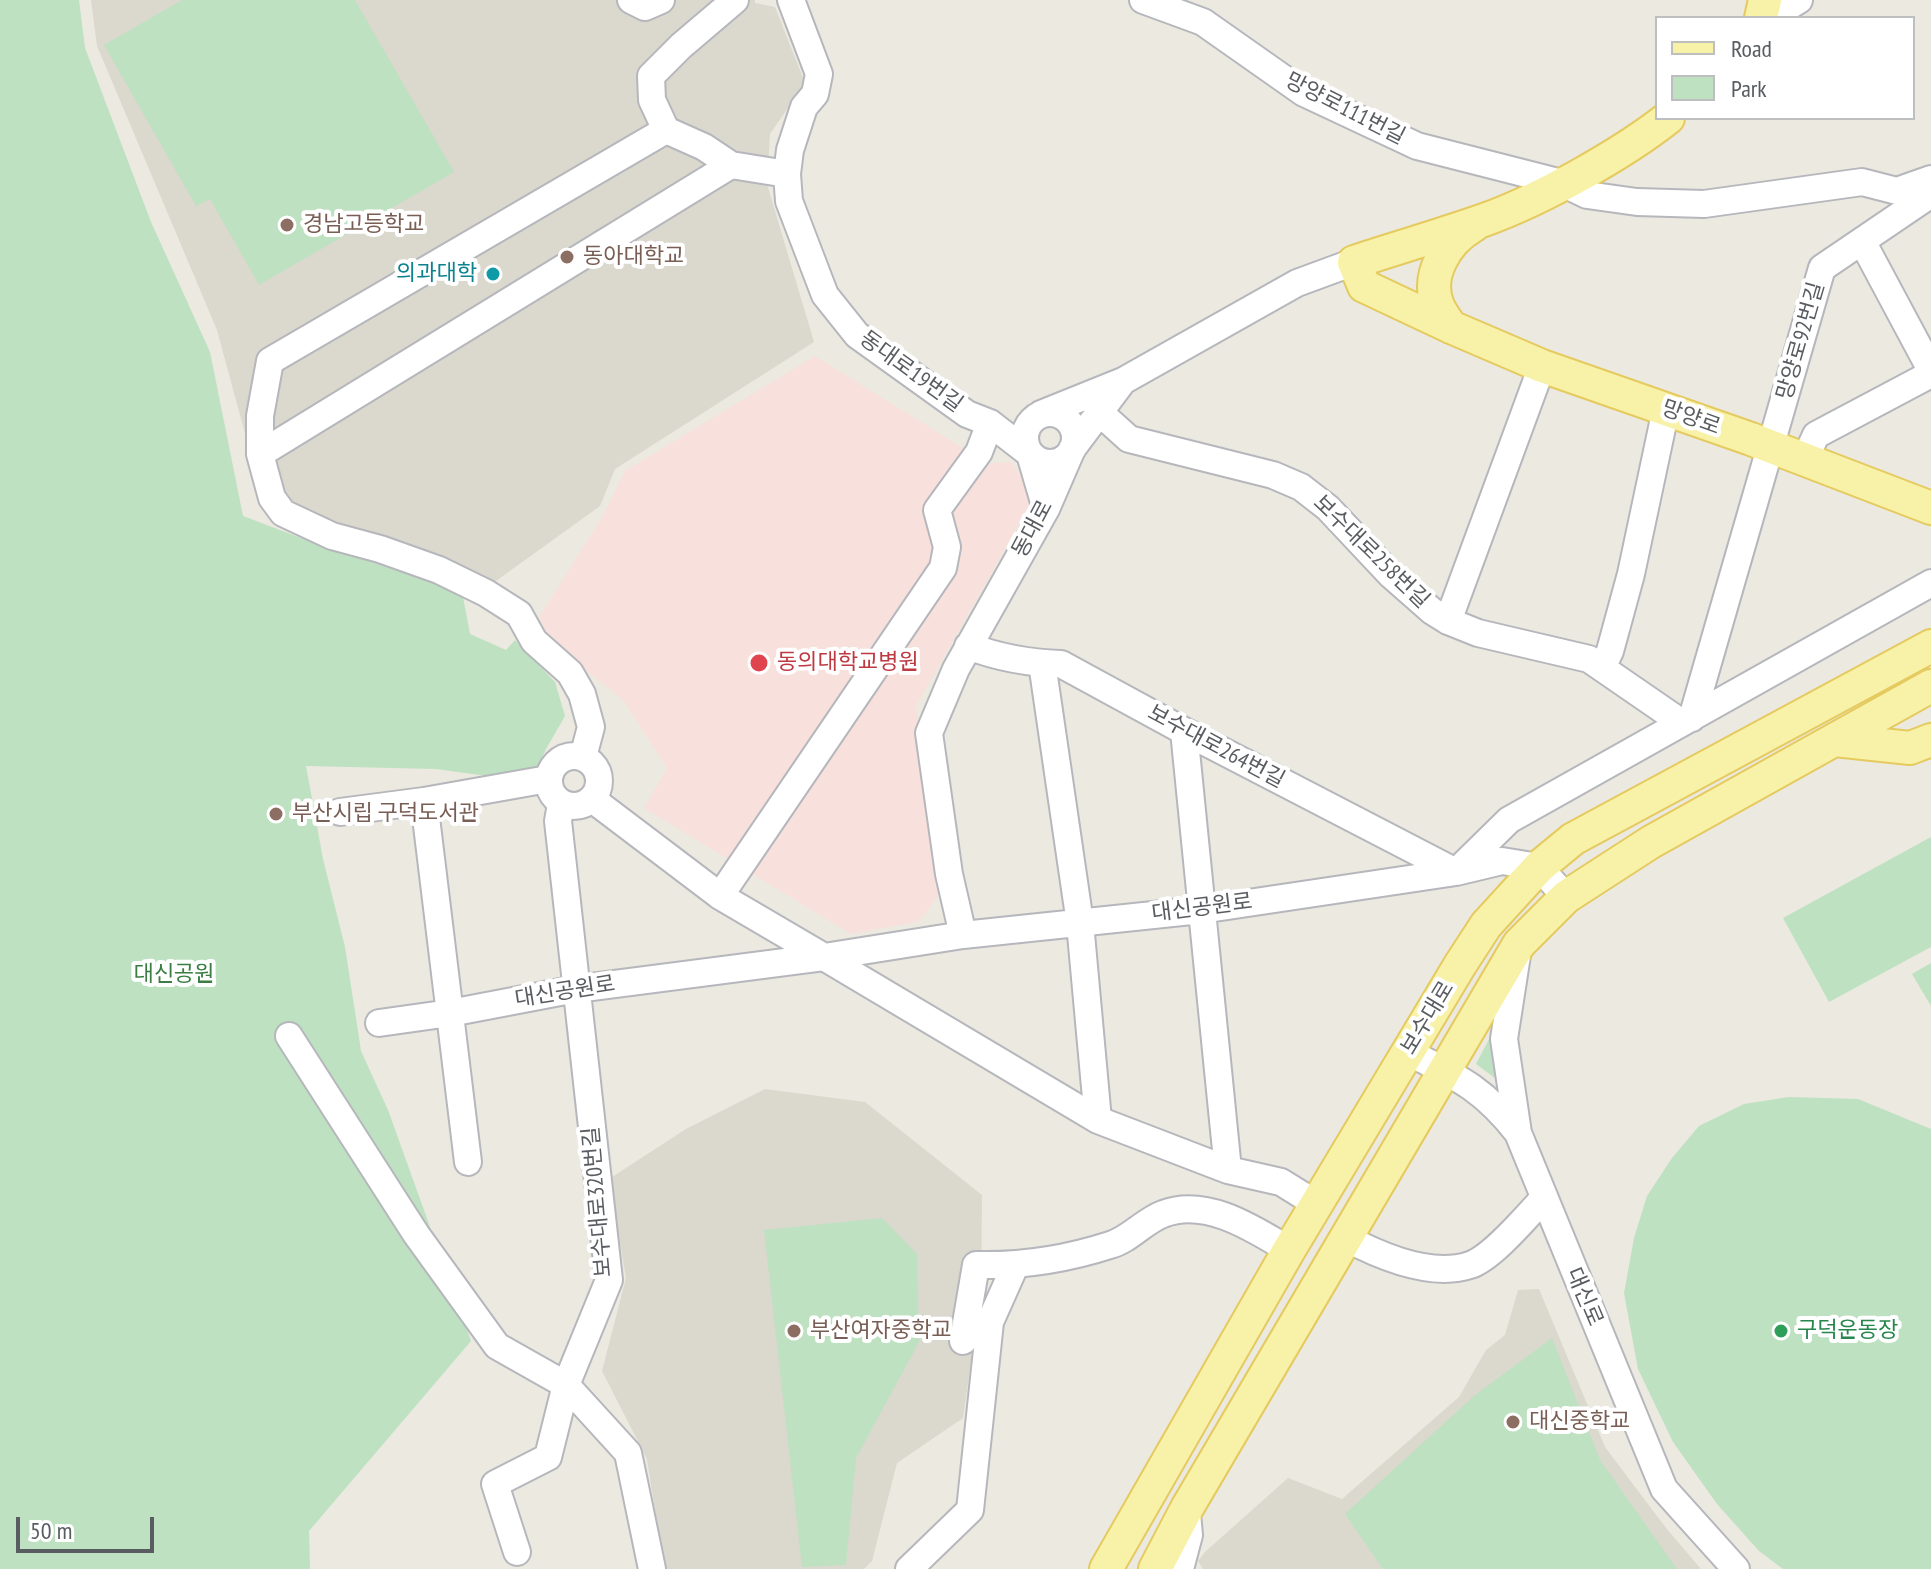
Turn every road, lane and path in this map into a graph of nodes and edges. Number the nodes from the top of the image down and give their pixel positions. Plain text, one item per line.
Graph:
1 (631, 0) edge
2 (661, 0) edge
3 (735, 0) edge
4 (1143, 0) edge
5 (1799, 0) edge
6 (797, 6) edge
7 (1773, 16) edge
8 (1665, 120) edge
9 (666, 130) junction
10 (731, 165) junction
11 (787, 174) junction
12 (1931, 179) edge
13 (1562, 183) junction
14 (1931, 194) edge
15 (1487, 219) junction
16 (1862, 241) junction
17 (1354, 262) junction
18 (1451, 327) junction
19 (1542, 366) junction
20 (1931, 372) edge
21 (1123, 381) junction
22 (1666, 409) junction
23 (1099, 412) junction
24 (1044, 414) junction
25 (990, 423) junction
26 (1769, 447) junction
27 (1072, 449) junction
28 (260, 454) junction
29 (1030, 454) junction
30 (1804, 461) junction
31 (1931, 508) edge
32 (1046, 509) junction
33 (1931, 583) edge
34 (1448, 621) junction
35 (968, 646) junction
36 (1931, 646) edge
37 (1042, 663) junction
38 (1602, 668) junction
39 (1931, 686) edge
40 (1687, 720) junction
41 (1184, 731) junction
42 (1835, 740) junction
43 (1931, 740) edge
44 (583, 757) junction
45 (548, 779) junction
46 (592, 799) junction
47 (424, 801) junction
48 (561, 804) junction
49 (340, 812) dead end
50 (1539, 867) junction
51 (1456, 872) junction
52 (720, 896) junction
53 (1566, 897) junction
54 (1201, 910) junction
55 (1080, 923) junction
56 (963, 935) junction
57 (1519, 944) junction
58 (824, 957) junction
59 (576, 989) junction
60 (450, 1013) junction
61 (379, 1023) dead end
62 (289, 1036) dead end
63 (1408, 1052) junction
64 (1444, 1071) junction
65 (1098, 1120) junction
66 (1518, 1133) junction
67 (468, 1162) dead end
68 (1228, 1170) junction
69 (1543, 1199) junction
70 (1318, 1205) junction
71 (1346, 1238) junction
72 (1289, 1250) junction
73 (1015, 1266) junction
74 (963, 1341) dead end
75 (566, 1385) junction
76 (1187, 1508) junction
77 (517, 1552) dead end
78 (652, 1569) edge
79 (909, 1569) edge
80 (1106, 1569) edge
81 (1155, 1569) edge
82 (1180, 1569) edge
83 (1736, 1569) edge

1 - 2 street
3 - 9 street
4 - 13 street, 망양로111번길
5 - 7 street
6 - 11 street, 동대로19번길
8 - 13 main road
9 - 10 street
9 - 28 street
10 - 11 street
10 - 28 street
11 - 25 street, 동대로19번길
12 - 13 street, 망양로111번길
13 - 15 main road
14 - 16 street, 망양로92번길
15 - 17 main road
15 - 18 main road
16 - 20 street
16 - 26 street, 망양로92번길
17 - 18 main road, 망양로
17 - 21 street, 동대로
18 - 19 main road, 망양로
19 - 22 main road, 망양로
19 - 34 street
20 - 30 street
21 - 23 street, 동대로
21 - 24 street
22 - 26 main road, 망양로
22 - 38 street
23 - 27 street, 동대로
23 - 34 street, 보수대로258번길
24 - 25 street
24 - 27 street
24 - 29 street
25 - 29 street, 동대로19번길
25 - 52 street
26 - 30 main road, 망양로
26 - 40 street
27 - 29 street
27 - 32 street, 동대로
28 - 44 street
29 - 32 street
30 - 31 main road, 망양로
32 - 35 street, 동대로
33 - 40 street
34 - 38 street, 보수대로258번길
35 - 37 street, 보수대로264번길
35 - 56 street, 동대로
36 - 50 main road, 보수대로
37 - 41 street, 보수대로264번길
37 - 55 street
38 - 40 street, 보수대로258번길
39 - 42 main road, 보수대로
40 - 51 street
41 - 51 street, 보수대로264번길
41 - 54 street
42 - 43 main road
42 - 53 main road, 보수대로
44 - 45 street
44 - 46 street
45 - 47 street
45 - 48 street
46 - 48 street
46 - 52 street
47 - 49 street
47 - 60 street
48 - 59 street, 보수대로320번길
50 - 51 street, 대신공원로
50 - 53 street
50 - 63 main road, 보수대로
51 - 54 street, 대신공원로
52 - 58 street
53 - 57 main road, 보수대로
54 - 55 street, 대신공원로
54 - 68 street
55 - 56 street, 대신공원로
55 - 65 street
56 - 58 street, 대신공원로
57 - 64 main road, 보수대로
57 - 66 street
58 - 59 street, 대신공원로
58 - 65 street
59 - 60 street, 대신공원로
59 - 75 street, 보수대로320번길
60 - 61 street, 대신공원로
60 - 67 street
62 - 75 street
63 - 64 street, 대신로
63 - 70 main road, 보수대로
64 - 66 street, 대신로
64 - 71 main road, 보수대로
65 - 68 street
66 - 69 street, 대신로
68 - 70 street
69 - 71 street
69 - 83 street, 대신로
70 - 72 main road, 보수대로
71 - 76 main road, 보수대로
72 - 73 street
72 - 80 main road, 보수대로
73 - 74 street
73 - 79 street
75 - 77 street, 보수대로320번길
75 - 78 street
76 - 81 main road, 보수대로
76 - 82 street

